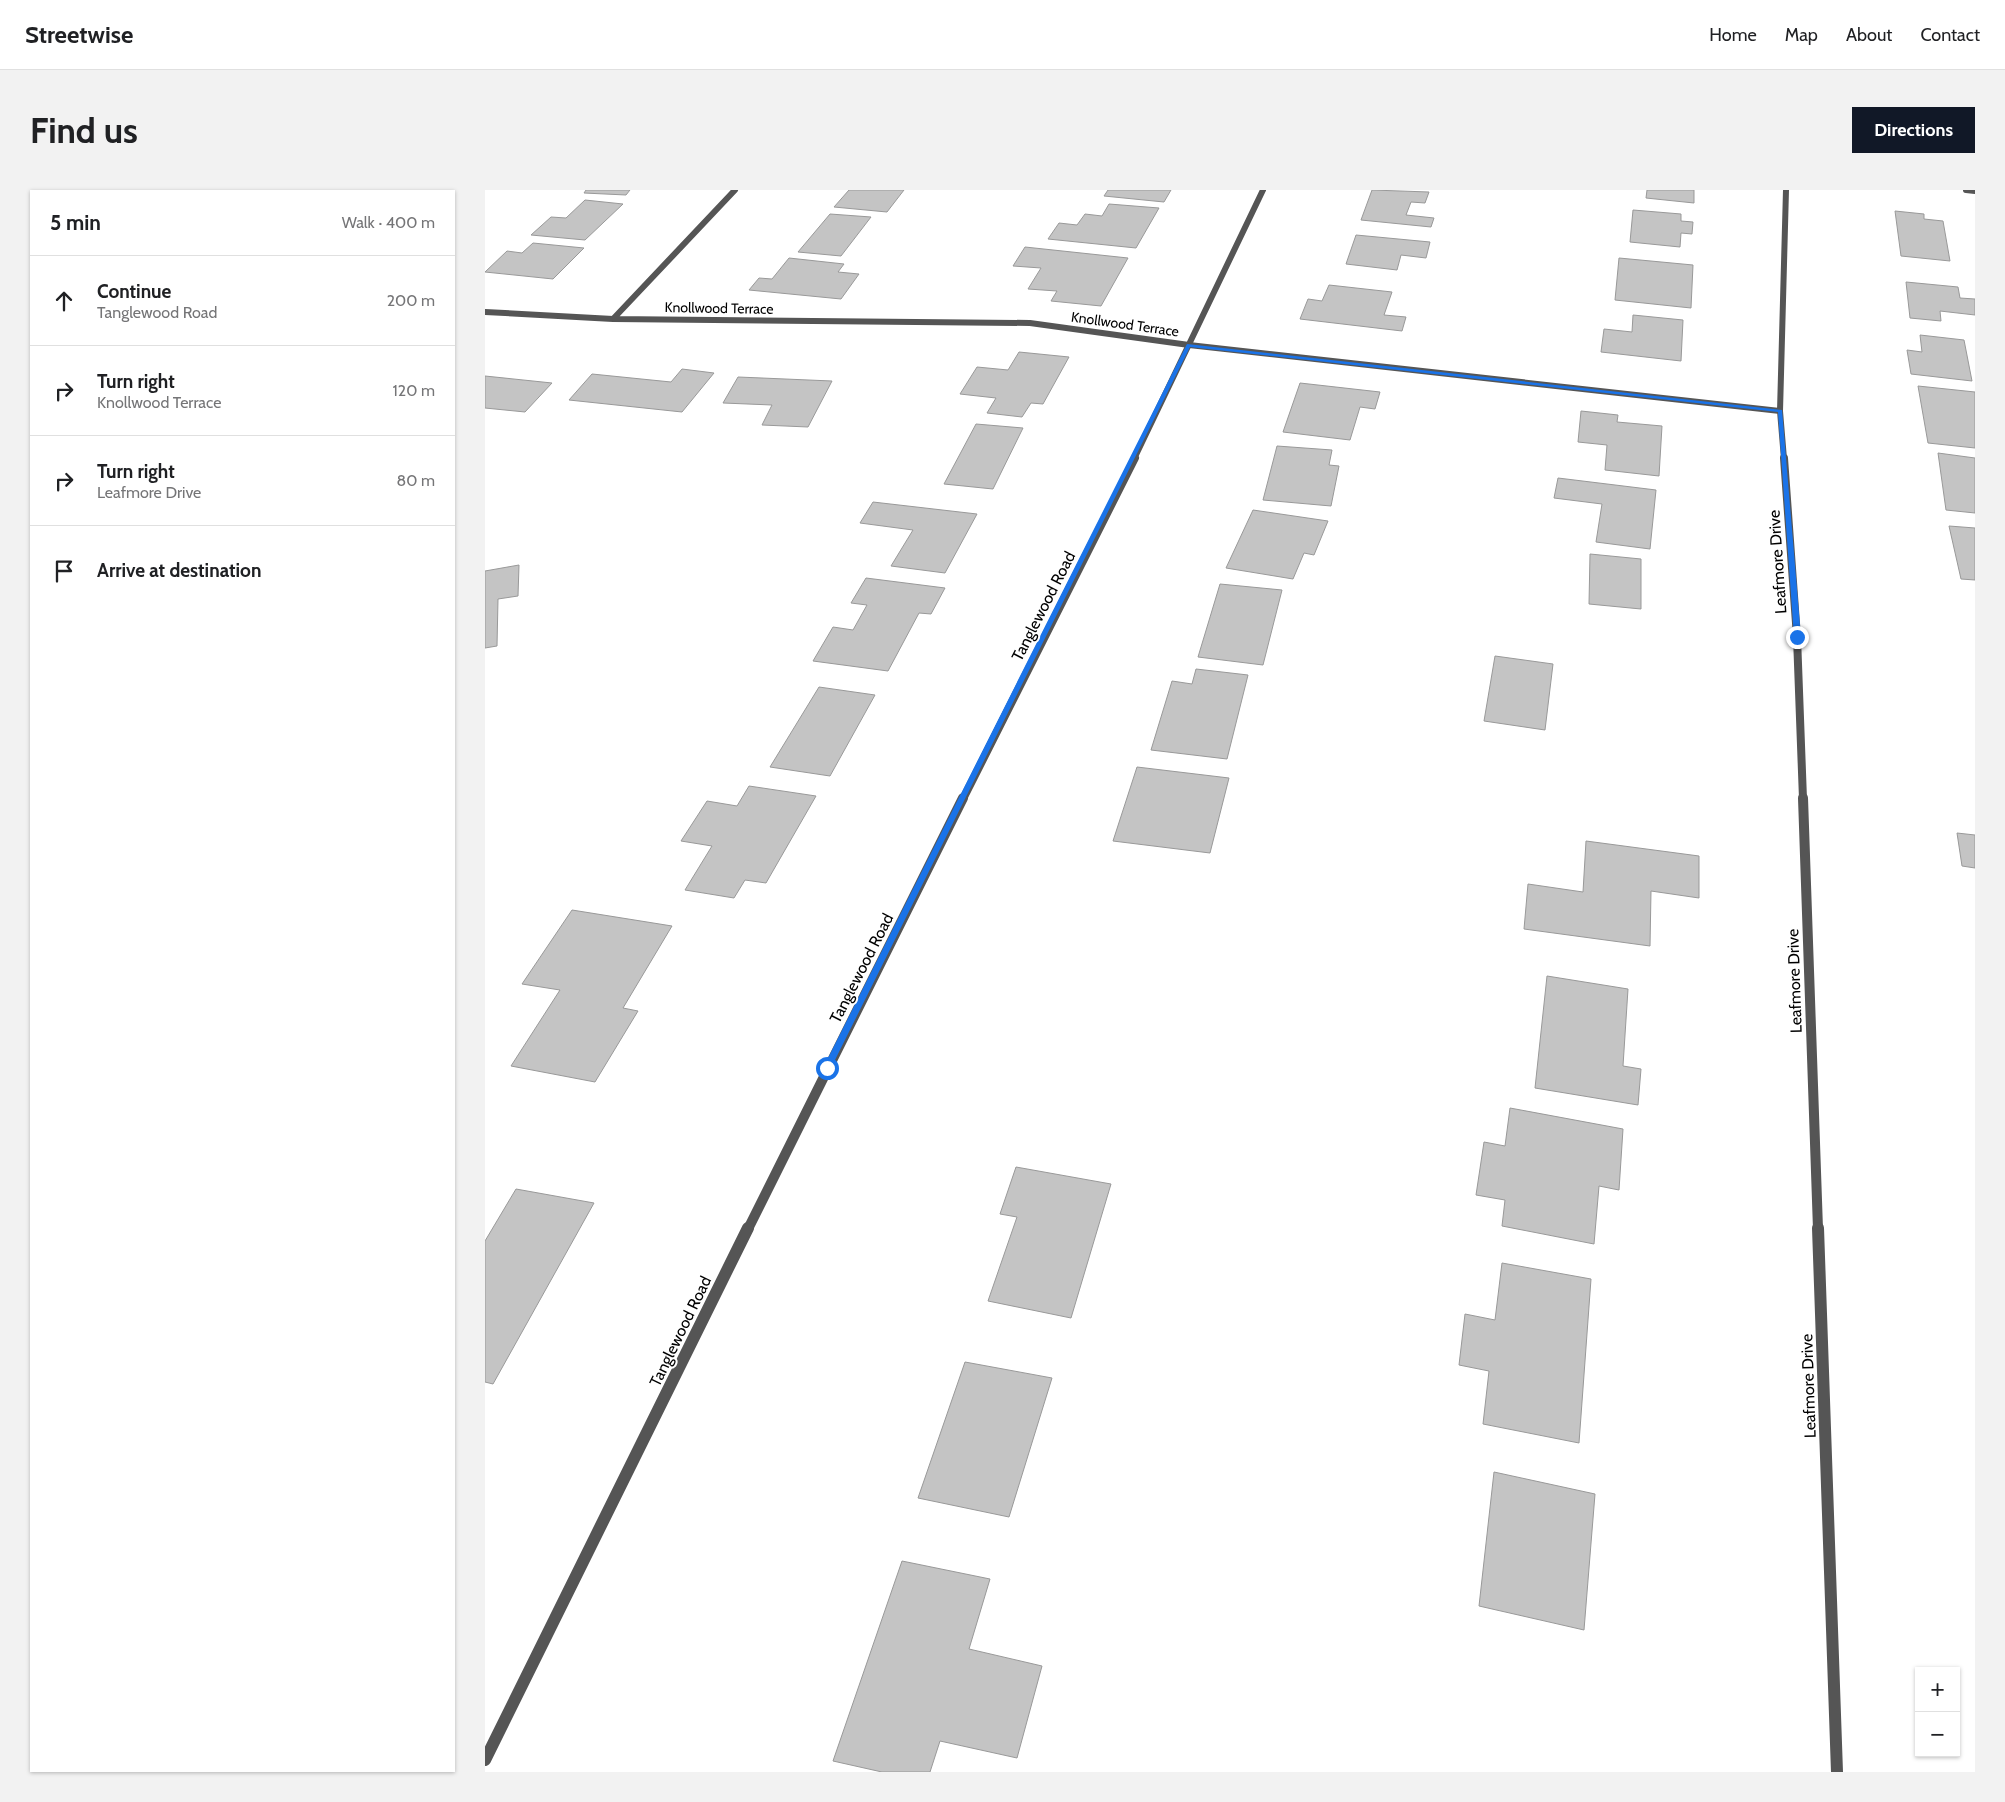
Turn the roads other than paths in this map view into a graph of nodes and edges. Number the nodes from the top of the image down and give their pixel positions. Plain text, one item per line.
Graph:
1 (735, 190) edge
2 (1263, 190) edge
3 (1786, 190) edge
4 (1966, 190) edge
5 (1975, 191) edge
6 (485, 312) edge
7 (613, 319) junction
8 (1189, 345) junction
9 (1780, 411) junction
10 (485, 1760) edge
11 (1837, 1772) edge

1 - 7 street, Knollwood Terrace
2 - 8 street, Tanglewood Road
3 - 9 street, Leafmore Drive
4 - 5 street
6 - 7 street, Knollwood Terrace
7 - 8 street, Knollwood Terrace
8 - 9 street, Knollwood Terrace
8 - 10 street, Tanglewood Road
9 - 11 street, Leafmore Drive

